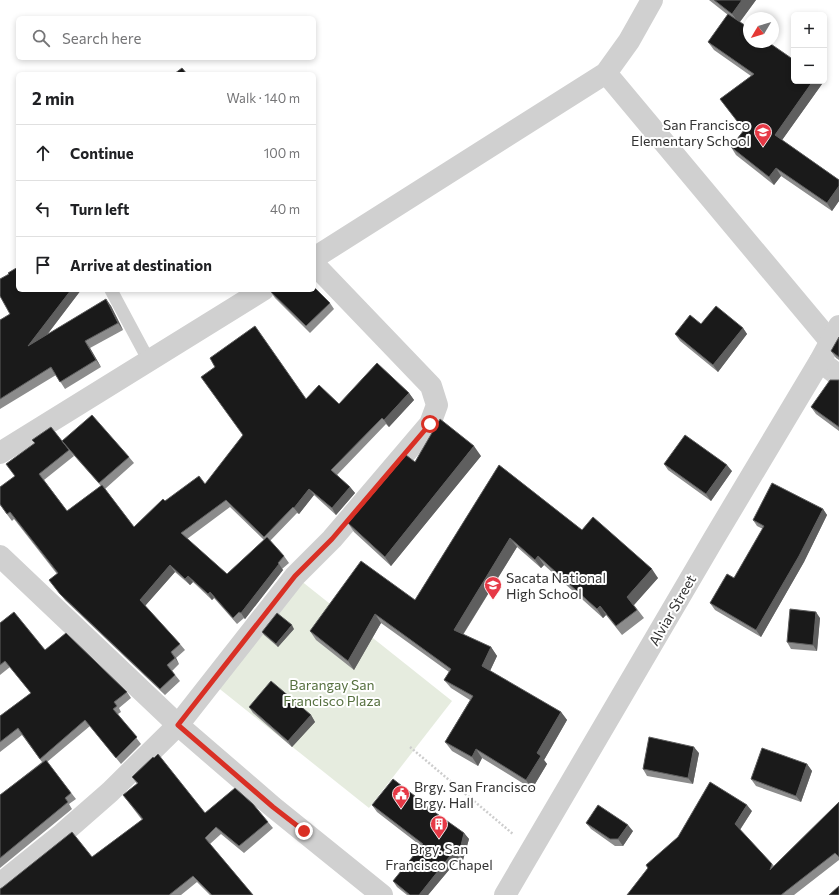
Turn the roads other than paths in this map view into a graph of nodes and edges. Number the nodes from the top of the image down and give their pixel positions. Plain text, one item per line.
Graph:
1 (652, 0) edge
2 (606, 73) junction
3 (316, 257) edge
4 (316, 266) edge
5 (111, 292) edge
6 (260, 292) edge
7 (835, 334) edge
8 (149, 361) junction
9 (820, 361) junction
10 (839, 376) edge
11 (0, 453) edge
12 (0, 556) edge
13 (178, 725) junction
14 (0, 884) edge
15 (382, 895) edge
16 (505, 895) edge

1 - 2 street
2 - 3 street
2 - 7 street
4 - 13 street
5 - 8 lane
6 - 8 street
7 - 9 street, Alviar Street
8 - 11 street
9 - 10 street
9 - 16 street, Alviar Street
12 - 13 street
13 - 14 street
13 - 15 street

